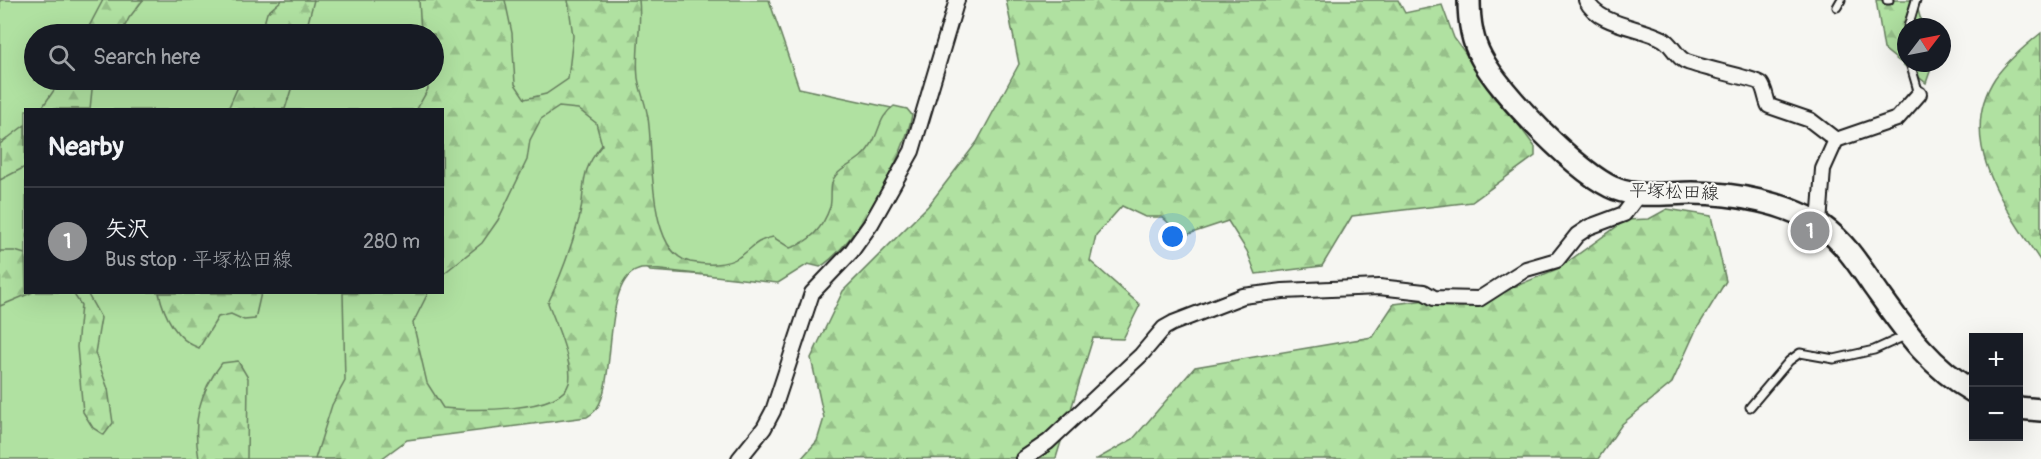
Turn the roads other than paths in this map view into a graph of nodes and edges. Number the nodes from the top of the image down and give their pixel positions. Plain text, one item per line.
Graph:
1 (957, 0) edge
2 (1469, 0) edge
3 (1586, 0) edge
4 (1841, 0) edge
5 (1916, 0) edge
6 (1837, 8) dead end
7 (1911, 18) edge
8 (1913, 72) edge
9 (1919, 94) joint
10 (1836, 140) junction
11 (1639, 194) junction
12 (1819, 224) junction
13 (1908, 334) junction
14 (1969, 389) edge
15 (1750, 407) dead end
16 (2023, 408) edge
17 (2041, 410) edge
18 (738, 459) edge
19 (1023, 459) edge

1 - 18 street
2 - 11 main road, 平塚松田線
3 - 10 street
4 - 6 lane
5 - 7 lane
8 - 9 lane
9 - 10 street
10 - 12 street
11 - 12 main road, 平塚松田線
11 - 19 street
12 - 13 main road, 平塚松田線
13 - 14 main road, 平塚松田線
13 - 15 lane
16 - 17 main road

